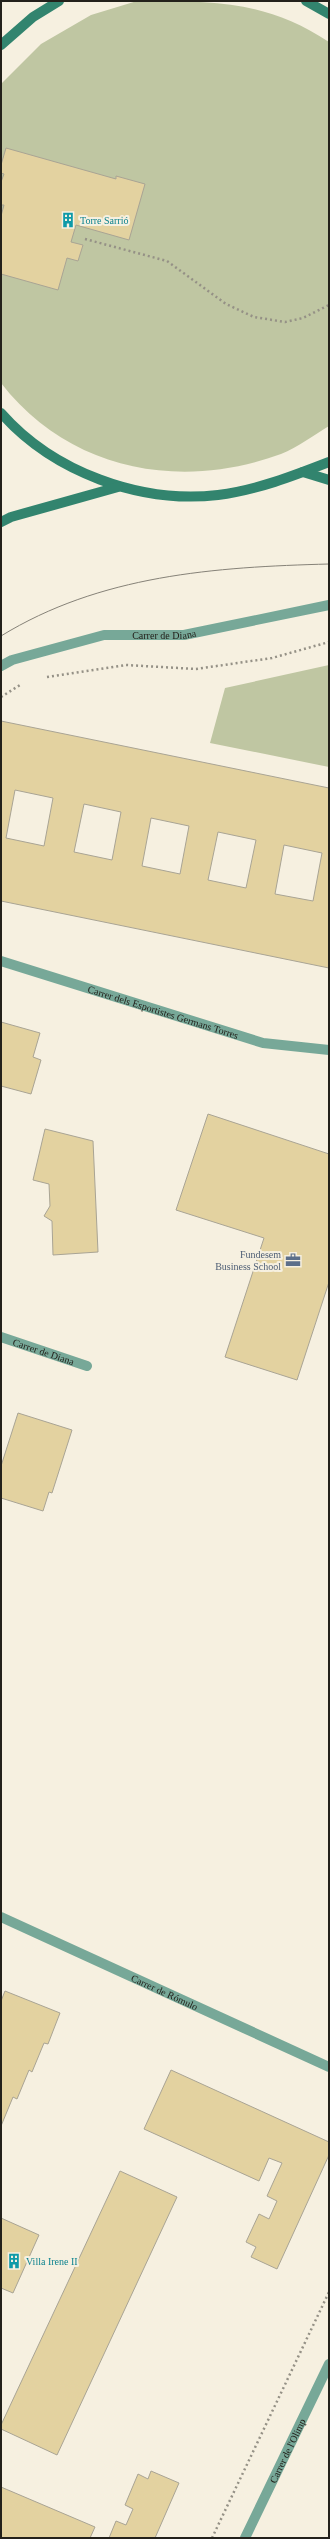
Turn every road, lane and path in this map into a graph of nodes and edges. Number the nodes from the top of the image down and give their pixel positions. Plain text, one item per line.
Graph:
1 (59, 1) edge
2 (306, 1) edge
3 (329, 14) edge
4 (1, 46) edge
5 (84, 238) dead end
6 (329, 305) edge
7 (1, 414) edge
8 (329, 462) edge
9 (304, 472) junction
10 (329, 480) edge
11 (118, 486) junction
12 (1, 522) edge
13 (329, 605) edge
14 (329, 642) edge
15 (1, 666) edge
16 (43, 678) dead end
17 (21, 684) dead end
18 (1, 697) edge
19 (1, 961) edge
20 (329, 1050) edge
21 (1, 1336) edge
22 (87, 1366) dead end
23 (1, 1917) edge
24 (329, 2067) edge
25 (329, 2292) edge
26 (329, 2364) edge
27 (212, 2538) edge
28 (245, 2538) edge

1 - 4 main road
2 - 3 main road
5 - 6 path
7 - 11 main road
8 - 9 main road
9 - 10 main road
9 - 11 main road
11 - 12 main road
13 - 15 street, Carrer de Diana
14 - 16 path
17 - 18 path
19 - 20 street, Carrer dels Esportistes Germans Torres
21 - 22 street, Carrer de Diana
23 - 24 street, Carrer de Rómulo
25 - 27 path
26 - 28 street, Carrer de l'Olimp

